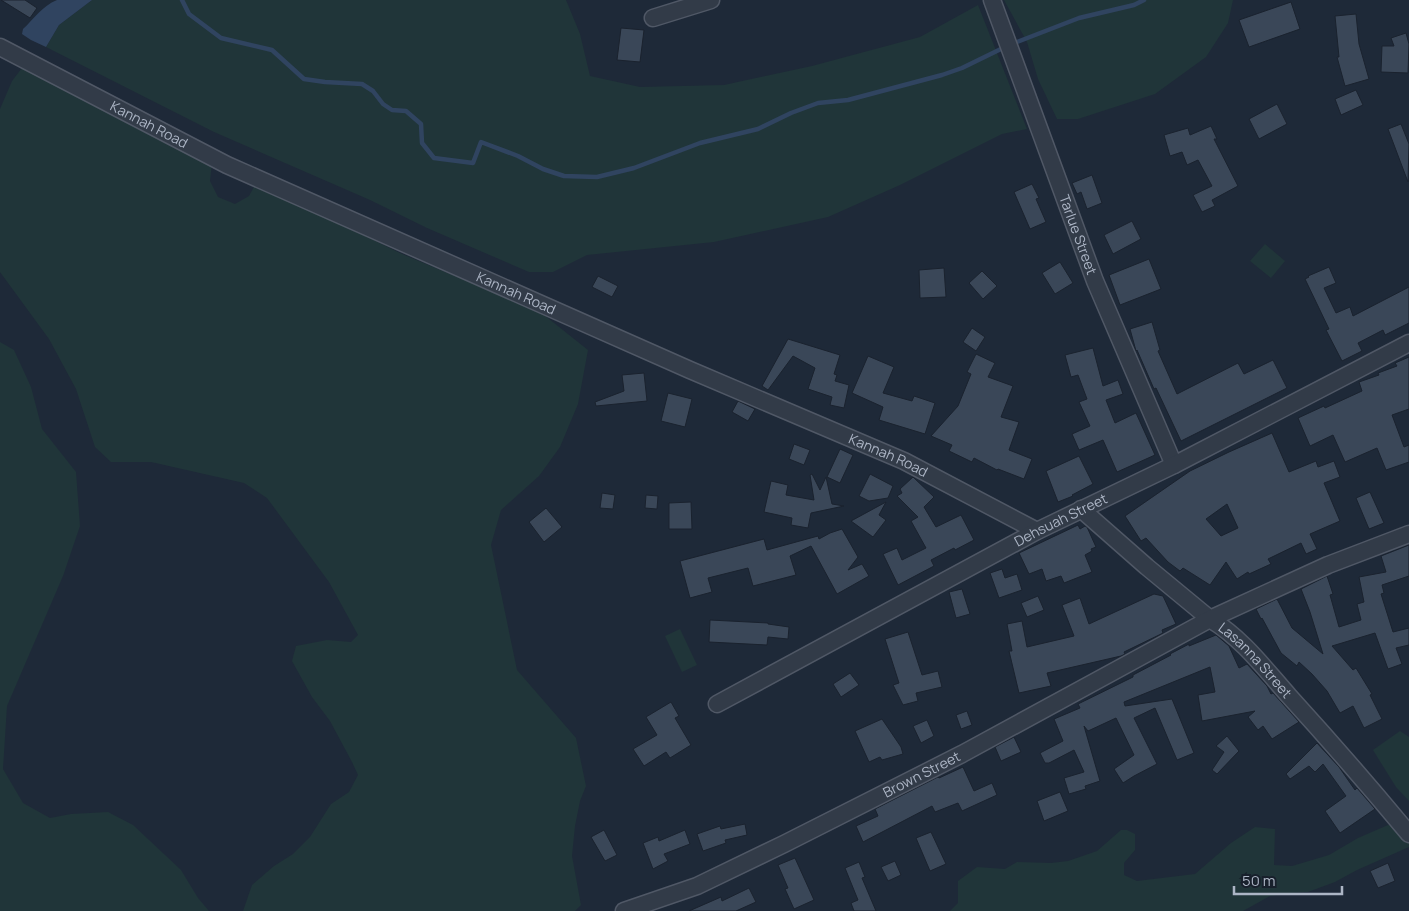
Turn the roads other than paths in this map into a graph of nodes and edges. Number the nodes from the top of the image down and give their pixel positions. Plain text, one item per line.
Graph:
1 (711, 0) edge
2 (992, 0) edge
3 (653, 18) dead end
4 (0, 47) edge
5 (1409, 343) edge
6 (1174, 464) junction
7 (1081, 509) junction
8 (1037, 532) junction
9 (1409, 534) edge
10 (1210, 619) junction
11 (717, 704) dead end
12 (1409, 834) edge
13 (624, 911) edge

1 - 3 street
2 - 6 street, Tarlue Street
4 - 8 street, Kannah Road
5 - 6 street, Dehsuah Street
6 - 7 street, Dehsuah Street
7 - 8 street, Dehsuah Street
7 - 10 street, Lasanna Street
8 - 11 street, Dehsuah Street
9 - 10 street, Brown Street
10 - 12 street, Lasanna Street
10 - 13 street, Brown Street

